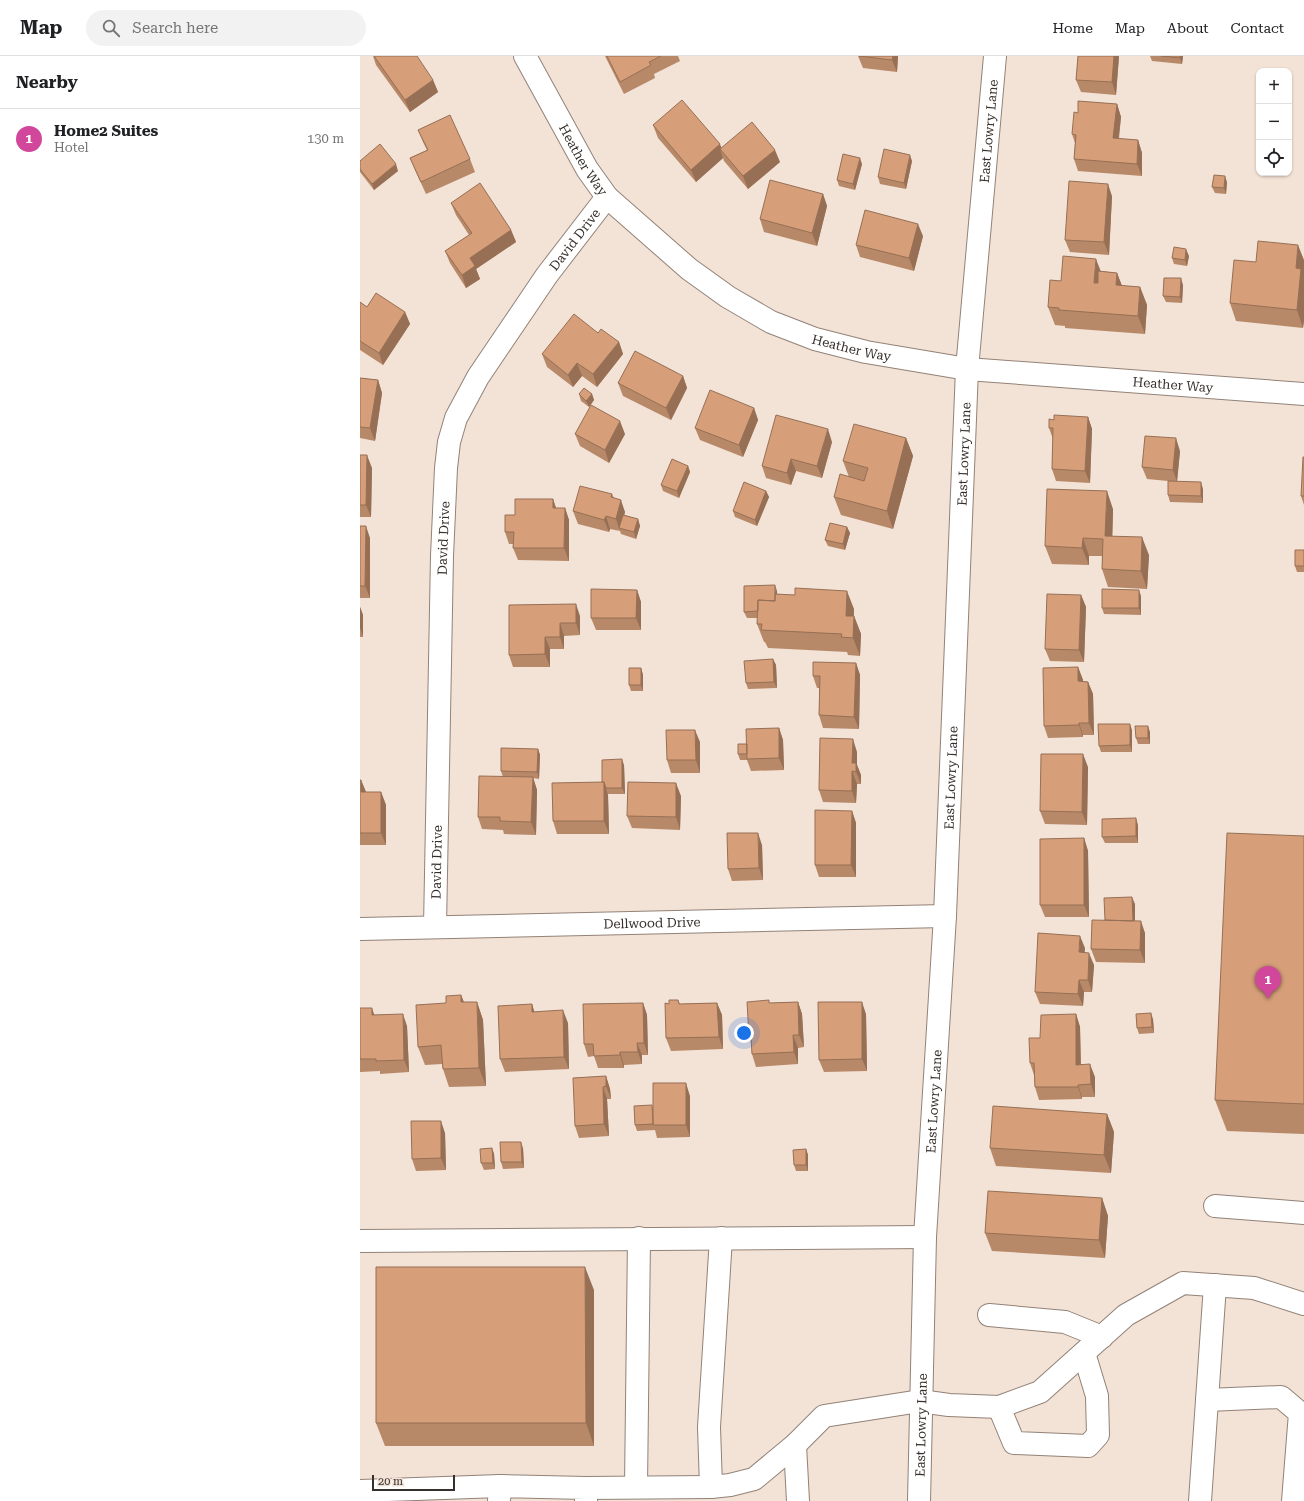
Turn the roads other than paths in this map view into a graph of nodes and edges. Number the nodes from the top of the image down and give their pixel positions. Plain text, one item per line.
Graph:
1 (525, 56) edge
2 (995, 56) edge
3 (607, 197) junction
4 (967, 369) junction
5 (1304, 394) edge
6 (945, 916) junction
7 (436, 928) junction
8 (360, 929) edge
9 (1215, 1206) dead end
10 (1304, 1213) edge
11 (925, 1237) junction
12 (639, 1238) junction
13 (722, 1238) junction
14 (360, 1240) edge
15 (1215, 1285) junction
16 (1304, 1304) edge
17 (989, 1315) dead end
18 (1102, 1337) junction
19 (1084, 1353) junction
20 (1207, 1400) junction
21 (920, 1401) junction
22 (1000, 1407) junction
23 (795, 1445) junction
24 (712, 1487) junction
25 (636, 1488) junction
26 (360, 1491) edge
27 (499, 1494) edge
28 (586, 1494) edge
29 (798, 1501) edge
30 (918, 1501) edge
31 (1200, 1501) edge
32 (1293, 1501) edge

1 - 3 street, Heather Way
2 - 4 street, East Lowry Lane
3 - 4 street, Heather Way
3 - 7 street, David Drive
4 - 5 street, Heather Way
4 - 6 street, East Lowry Lane
6 - 7 street, Dellwood Drive
6 - 11 street, East Lowry Lane
7 - 8 street, Dellwood Drive
9 - 10 street
11 - 13 street
11 - 21 street, East Lowry Lane
12 - 13 street
12 - 14 street
12 - 25 street
13 - 24 street
15 - 16 street
15 - 18 street
15 - 20 street
17 - 18 street
18 - 19 street
19 - 22 street
19 - 22 street
20 - 31 street
20 - 32 street
21 - 22 street
21 - 23 street
21 - 30 street, East Lowry Lane
23 - 24 street
23 - 29 street
24 - 25 street
25 - 28 street
26 - 27 street
27 - 28 street

